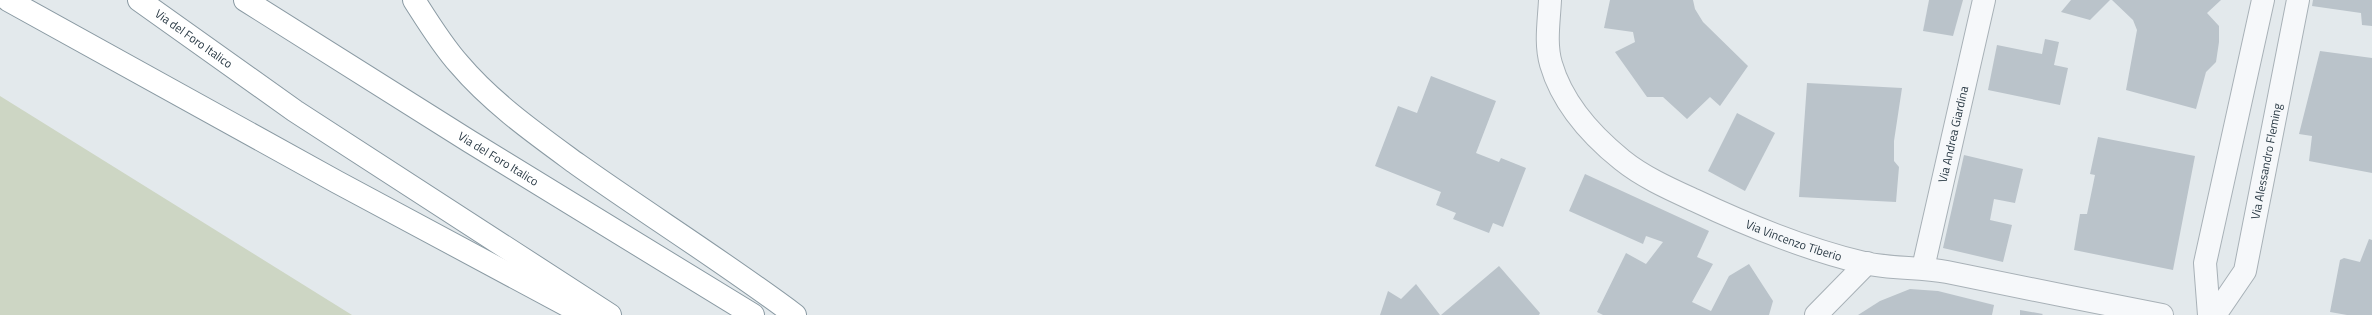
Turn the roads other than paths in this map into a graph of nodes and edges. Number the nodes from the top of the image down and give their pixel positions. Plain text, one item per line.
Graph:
1 (8, 0) edge
2 (245, 0) edge
3 (414, 0) edge
4 (1550, 0) edge
5 (1984, 0) edge
6 (2264, 0) edge
7 (2298, 0) edge
8 (144, 4) edge
9 (1867, 263) junction
10 (1923, 268) junction
11 (585, 315) edge
12 (610, 315) edge
13 (754, 315) edge
14 (795, 315) edge
15 (1816, 315) edge
16 (2162, 315) edge
17 (2209, 315) edge
18 (2215, 315) edge

1 - 11 highway
2 - 13 highway, Via del Foro Italico
3 - 14 highway
4 - 9 street, Via Vincenzo Tiberio
5 - 10 street, Via Andrea Giardina
6 - 17 street
7 - 18 street, Via Alessandro Fleming
8 - 12 highway, Via del Foro Italico
9 - 10 street, Via Vincenzo Tiberio
9 - 15 street
10 - 16 street, Via Vincenzo Tiberio

